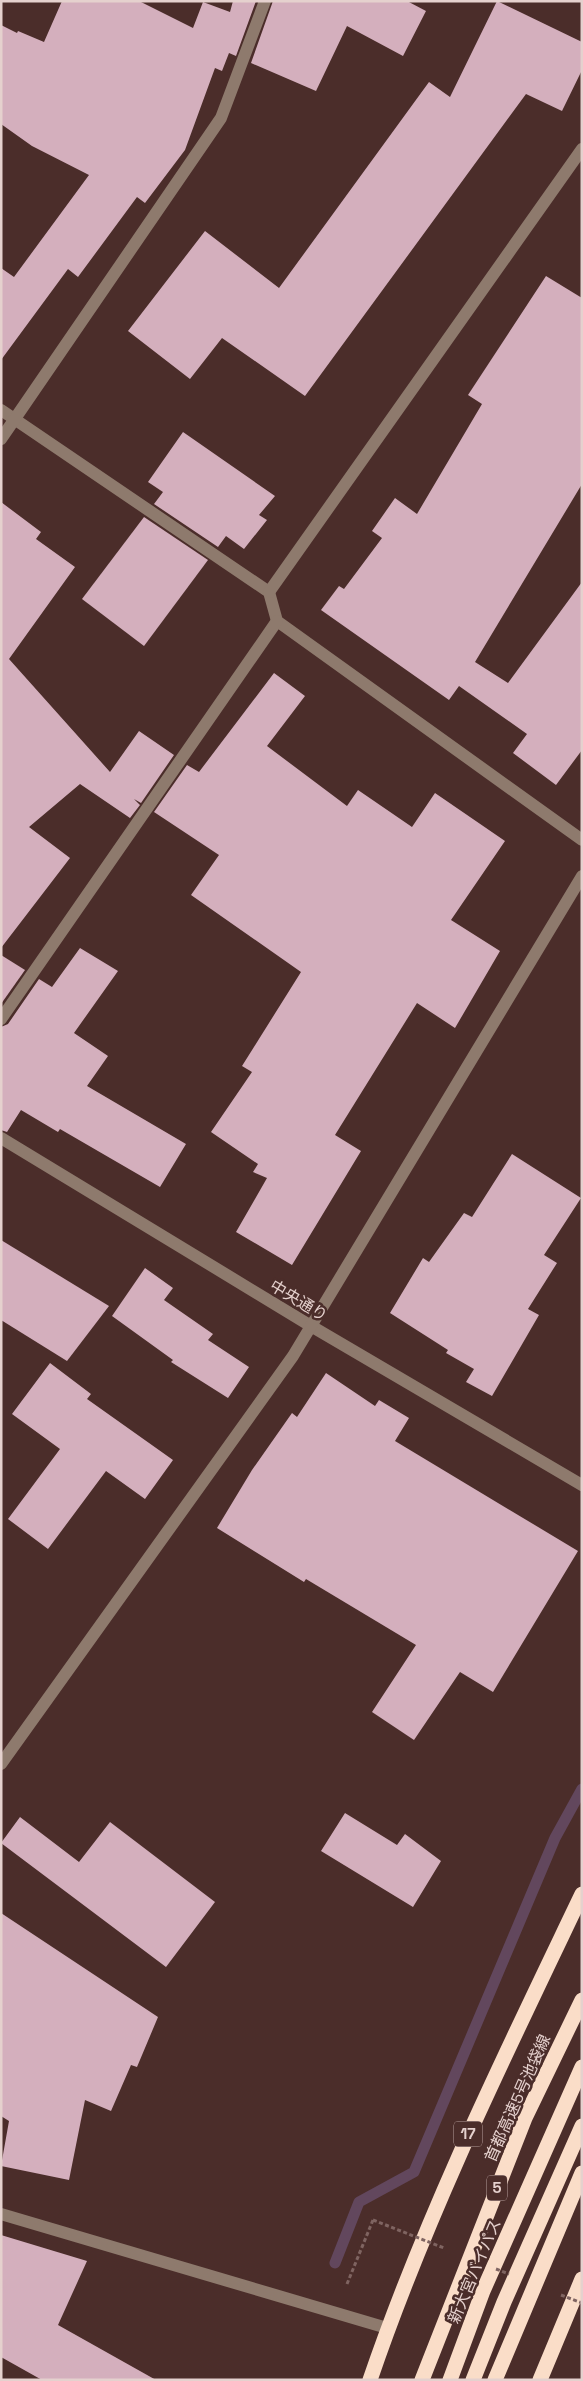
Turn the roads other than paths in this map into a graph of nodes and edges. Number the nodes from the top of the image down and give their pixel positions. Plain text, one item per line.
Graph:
1 (265, 1) edge
2 (582, 148) edge
3 (1, 410) edge
4 (14, 419) junction
5 (1, 439) edge
6 (268, 592) junction
7 (278, 621) junction
8 (582, 840) edge
9 (582, 876) edge
10 (1, 1019) edge
11 (1, 1138) edge
12 (311, 1326) junction
13 (582, 1485) edge
14 (1, 1764) edge
15 (582, 1894) edge
16 (582, 2000) edge
17 (582, 2068) edge
18 (582, 2126) edge
19 (582, 2173) edge
20 (1, 2214) edge
21 (582, 2279) edge
22 (387, 2328) junction
23 (376, 2372) edge
24 (370, 2380) edge
25 (422, 2380) edge
26 (450, 2380) edge
27 (473, 2380) edge
28 (495, 2380) edge
29 (540, 2380) edge

1 - 4 street
2 - 6 street
3 - 4 street
4 - 5 street
4 - 6 street
6 - 7 street
7 - 8 street
7 - 10 street
9 - 12 street
11 - 12 street, 中央通り
12 - 13 street, 中央通り
12 - 14 street
15 - 22 highway, 17
16 - 25 highway, 首都高速5号池袋線 / 5, bridge
17 - 26 highway, 新大宮バイパス
18 - 27 highway
19 - 28 highway, bridge
20 - 22 street
21 - 29 highway
22 - 23 highway, 17
23 - 24 highway, 17

